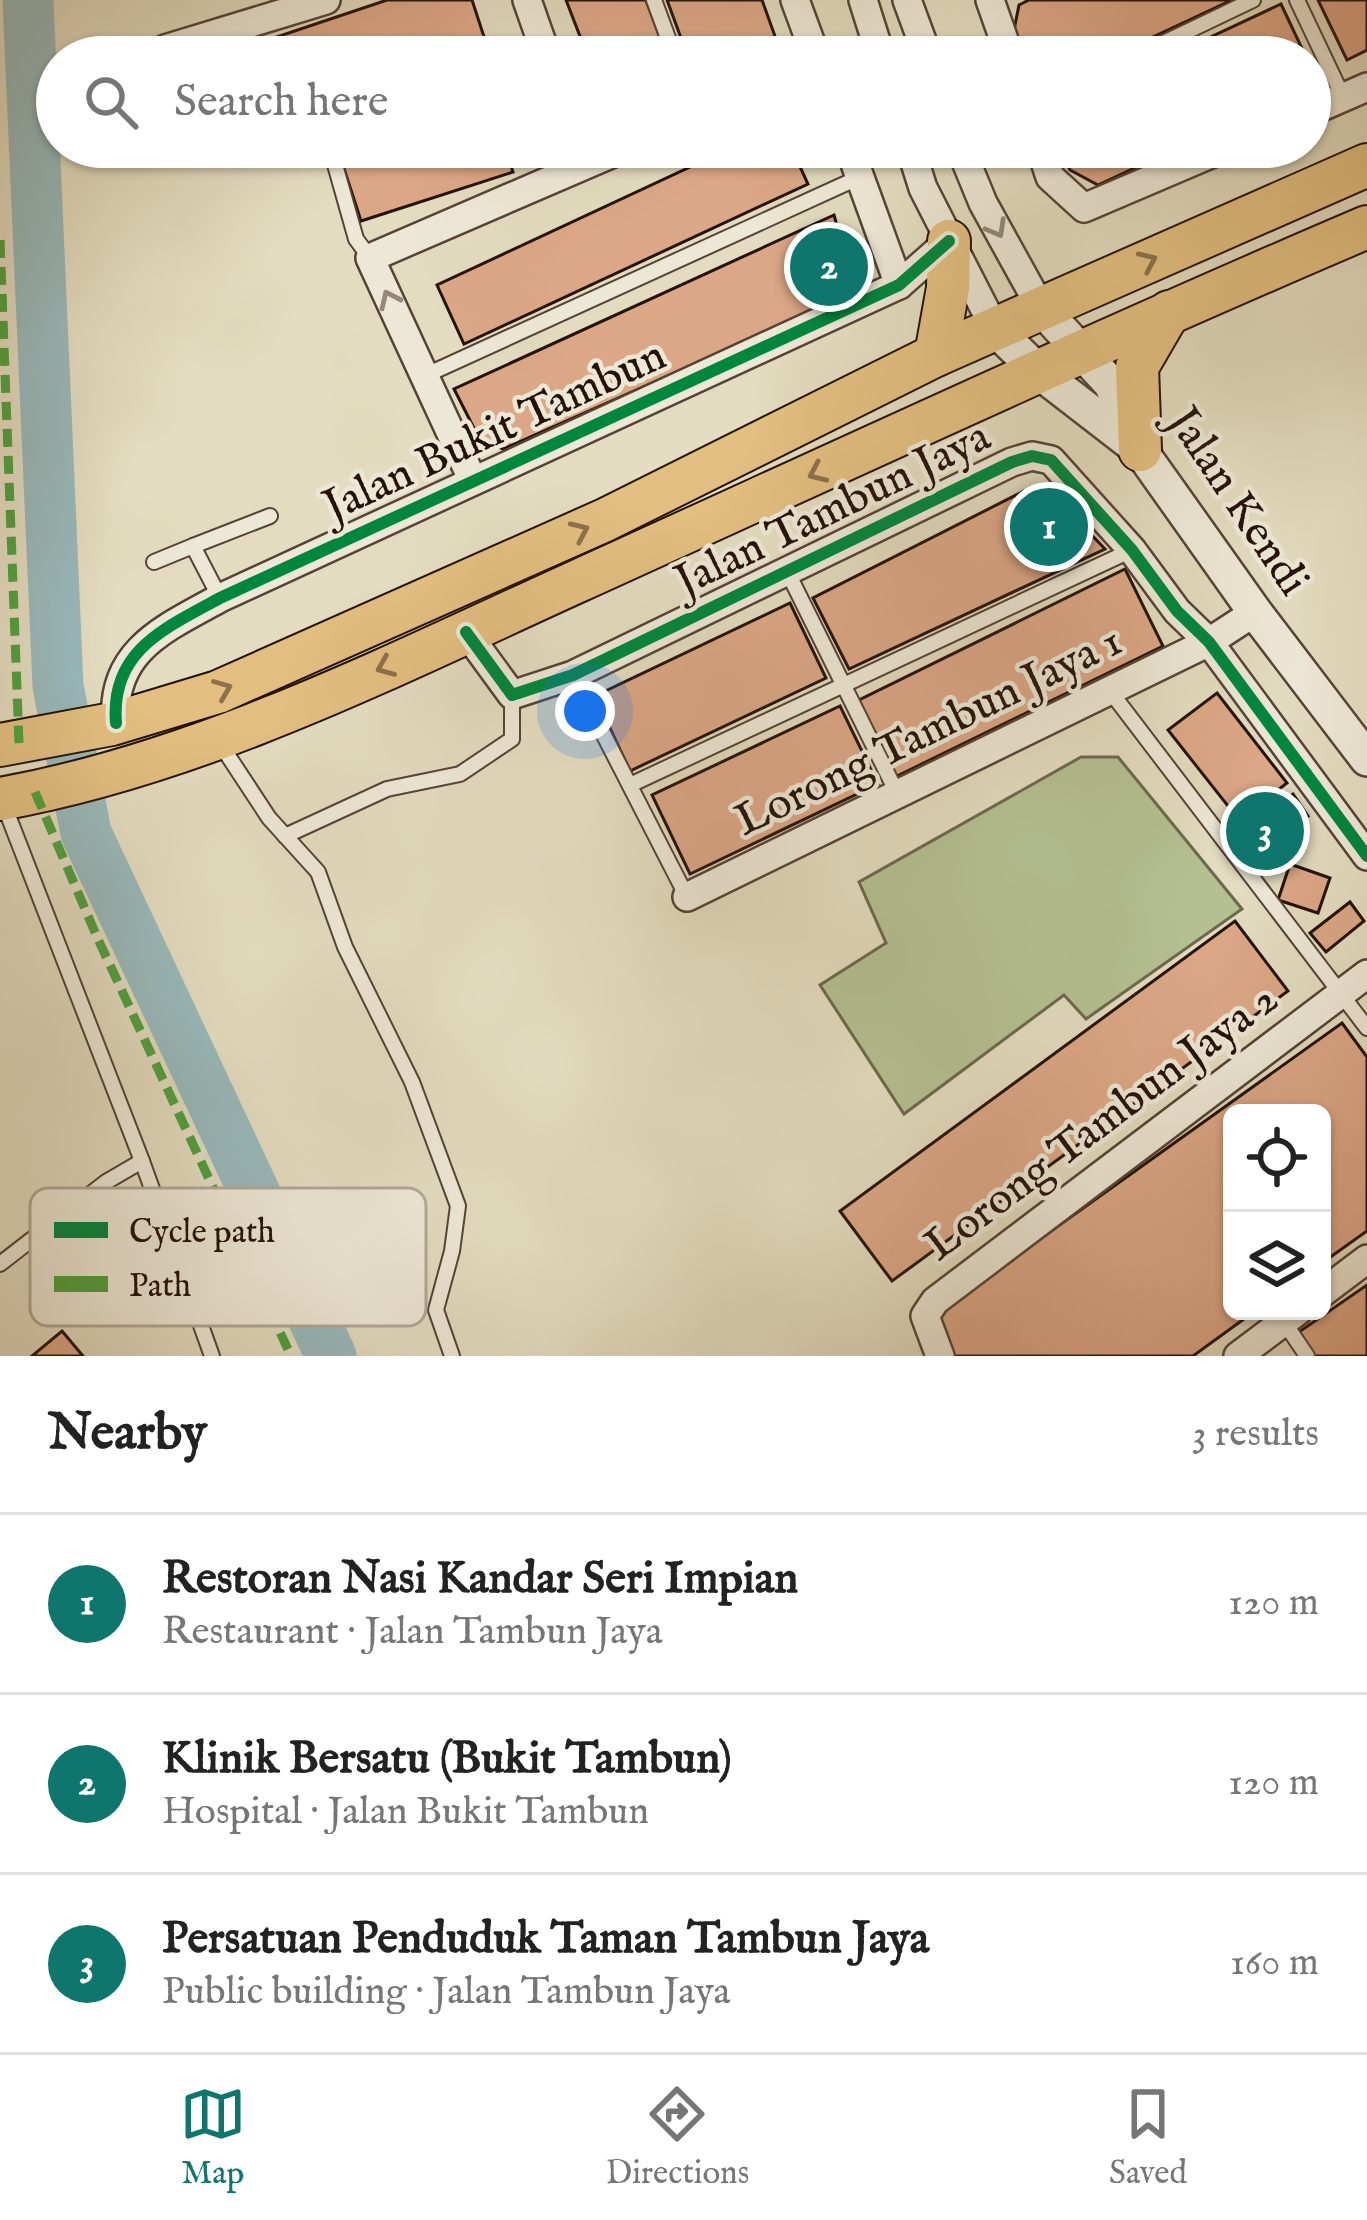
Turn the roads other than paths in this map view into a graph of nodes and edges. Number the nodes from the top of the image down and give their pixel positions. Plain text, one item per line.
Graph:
1 (326, 0) edge
2 (527, 0) edge
3 (654, 0) edge
4 (795, 0) edge
5 (862, 0) edge
6 (907, 0) edge
7 (990, 0) edge
8 (1253, 0) edge
9 (1297, 0) edge
10 (217, 36) edge
11 (537, 36) edge
12 (667, 36) edge
13 (808, 36) edge
14 (874, 36) edge
15 (920, 36) edge
16 (1003, 36) edge
17 (1178, 36) edge
18 (1320, 36) edge
19 (1331, 54) edge
20 (1355, 92) edge
21 (1367, 165) edge
22 (336, 168) edge
23 (556, 168) edge
24 (857, 168) edge
25 (917, 168) edge
26 (969, 168) edge
27 (1047, 168) edge
28 (1178, 168) edge
29 (860, 177) junction
30 (1367, 227) edge
31 (949, 241) junction
32 (370, 258) junction
33 (899, 285) junction
34 (1040, 308) junction
35 (1169, 311) junction
36 (995, 329) junction
37 (1079, 353) junction
38 (936, 355) junction
39 (1039, 372) junction
40 (424, 376) junction
41 (1140, 450) junction
42 (473, 482) junction
43 (270, 516) dead end
44 (193, 546) junction
45 (1132, 550) junction
46 (154, 562) dead end
47 (788, 573) junction
48 (220, 598) junction
49 (1255, 612) junction
50 (466, 632) junction
51 (1208, 643) junction
52 (573, 675) junction
53 (843, 685) junction
54 (1110, 691) junction
55 (512, 695) junction
56 (114, 724) junction
57 (217, 739) junction
58 (0, 745) edge
59 (1367, 759) edge
60 (629, 785) junction
61 (898, 794) junction
62 (1, 799) edge
63 (285, 836) junction
64 (1367, 856) edge
65 (687, 897) joint
66 (1367, 974) edge
67 (1343, 994) junction
68 (1367, 1028) edge
69 (142, 1161) junction
70 (98, 1188) edge
71 (152, 1188) edge
72 (30, 1241) edge
73 (1367, 1258) edge
74 (0, 1264) edge
75 (1331, 1286) edge
76 (1286, 1320) edge
77 (1292, 1320) edge
78 (201, 1326) edge
79 (212, 1356) edge
80 (452, 1356) edge
81 (940, 1356) edge
82 (1238, 1356) edge
83 (1306, 1356) edge

1 - 10 street
2 - 11 street
3 - 12 lane
4 - 13 street
5 - 14 street
6 - 15 street
7 - 16 street
8 - 17 lane
9 - 18 lane
19 - 20 lane
34 -> 21 main road
22 - 32 lane
23 - 32 street
24 - 29 street
25 - 31 street
26 -> 34 street
27 - 28 street
29 - 33 street
29 - 40 lane
30 - 35 main road
31 - 33 street, Jalan Bukit Tambun
31 - 36 street
31 - 38 main road
40 -> 32 street
33 - 42 street, Jalan Bukit Tambun
34 - 36 main road
34 - 37 street, Jalan Kendi
35 - 37 main road
35 - 41 main road
36 - 38 main road
36 - 39 street
37 - 39 main road
37 - 41 street, Jalan Kendi
56 -> 38 main road
39 - 41 street
39 -> 50 main road
40 - 42 street
41 - 49 street, Jalan Kendi
42 - 48 street, Jalan Bukit Tambun
43 - 44 lane
44 - 46 lane
44 - 48 lane
45 - 47 street, Jalan Tambun Jaya
45 - 51 street, Jalan Tambun Jaya
45 - 53 lane
47 - 52 street, Jalan Tambun Jaya
47 - 53 lane
48 - 56 street, Jalan Bukit Tambun
49 - 51 street
49 - 59 street, Jalan Kendi
50 - 55 street
50 -> 57 main road
51 - 54 street, Lorong Tambun Jaya 1
51 - 64 street, Jalan Tambun Jaya
52 - 55 street, Jalan Tambun Jaya
52 - 60 lane
53 - 60 lane
53 - 61 lane
54 - 61 street, Lorong Tambun Jaya 1
54 - 67 lane
55 - 63 lane
56 - 58 main road
57 - 62 main road
57 - 63 lane
60 - 65 lane
61 - 65 street, Lorong Tambun Jaya 1
62 - 69 lane
63 - 80 lane
66 - 67 street, Lorong Tambun Jaya 2
67 - 68 lane
67 - 81 street, Lorong Tambun Jaya 2
69 - 70 lane
69 - 71 lane
72 - 74 lane
73 - 75 street
76 - 82 street
77 - 83 lane
78 - 79 lane

